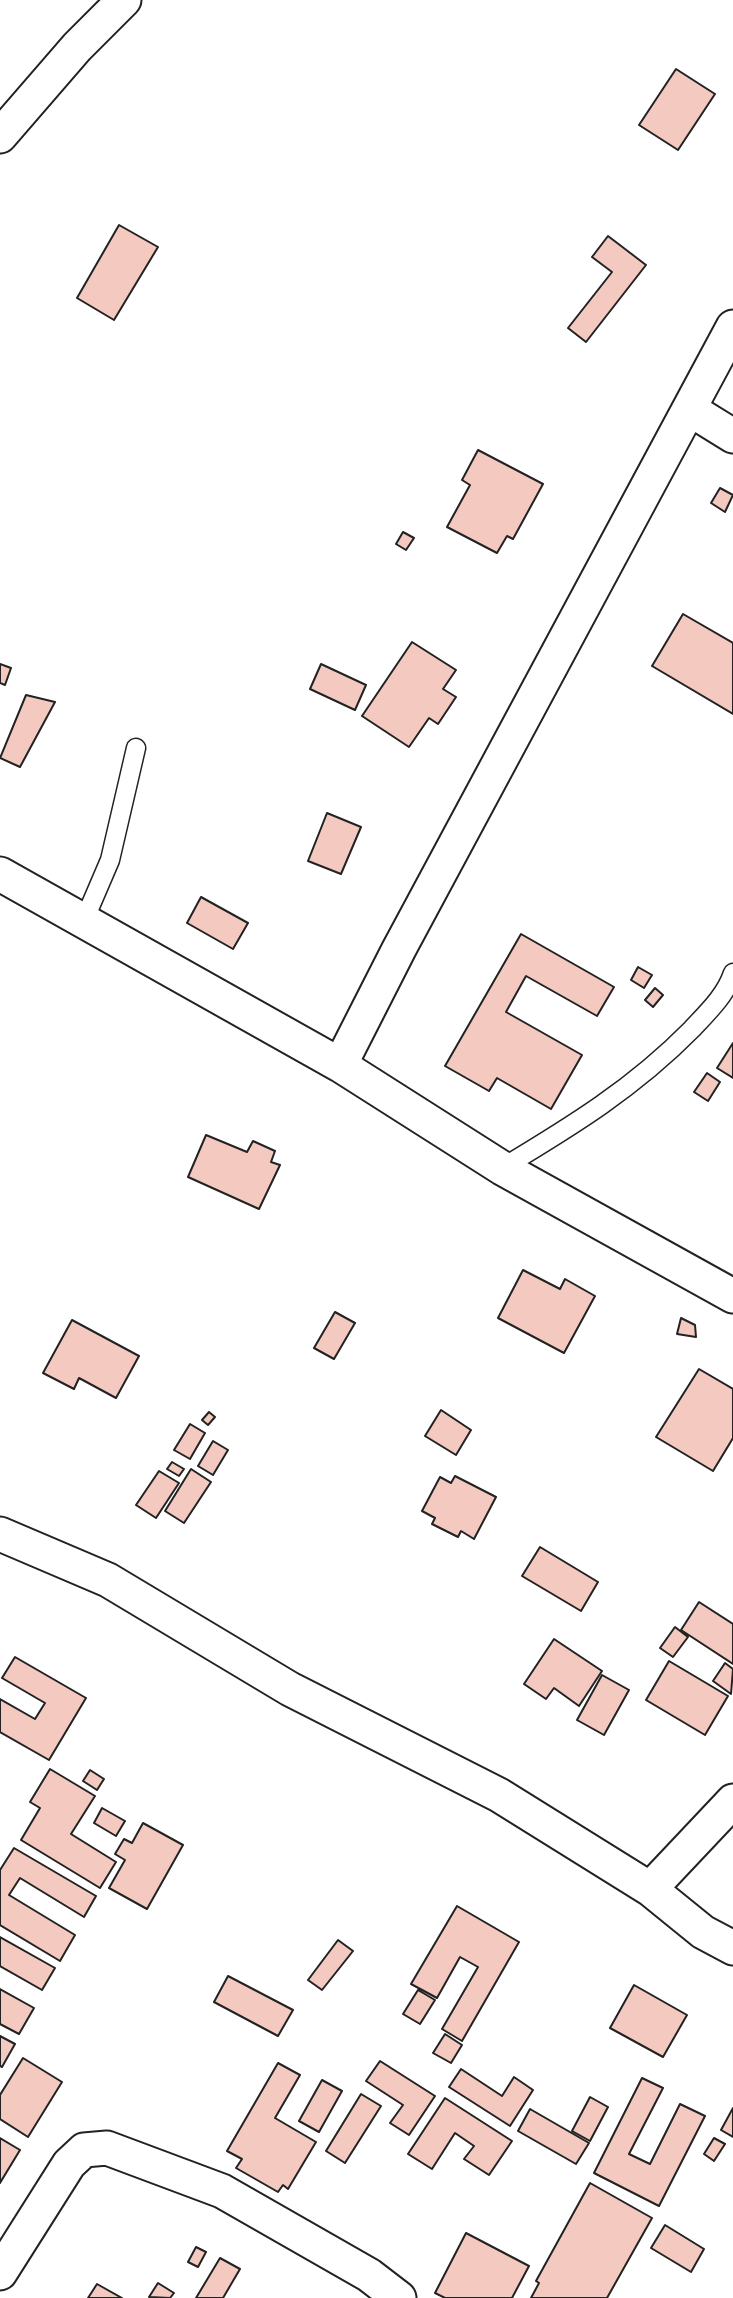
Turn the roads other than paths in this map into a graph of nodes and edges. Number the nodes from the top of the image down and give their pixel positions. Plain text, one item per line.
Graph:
1 (124, 0) edge
2 (0, 136) edge
3 (733, 327) edge
4 (691, 410) junction
5 (733, 436) edge
6 (136, 748) dead end
7 (0, 874) edge
8 (83, 923) junction
9 (733, 973) edge
10 (340, 1065) junction
11 (502, 1168) junction
12 (733, 1296) edge
13 (0, 1534) edge
14 (733, 1801) edge
15 (650, 1889) junction
16 (733, 1948) edge
17 (0, 2273) edge
18 (399, 2298) edge

1 - 2 street
3 - 4 street
4 - 5 street
4 - 10 street
6 - 8 lane
7 - 8 street
8 - 10 street
9 - 11 lane
10 - 11 street
11 - 12 street
13 - 15 street
14 - 15 street
15 - 16 street
17 - 18 street

